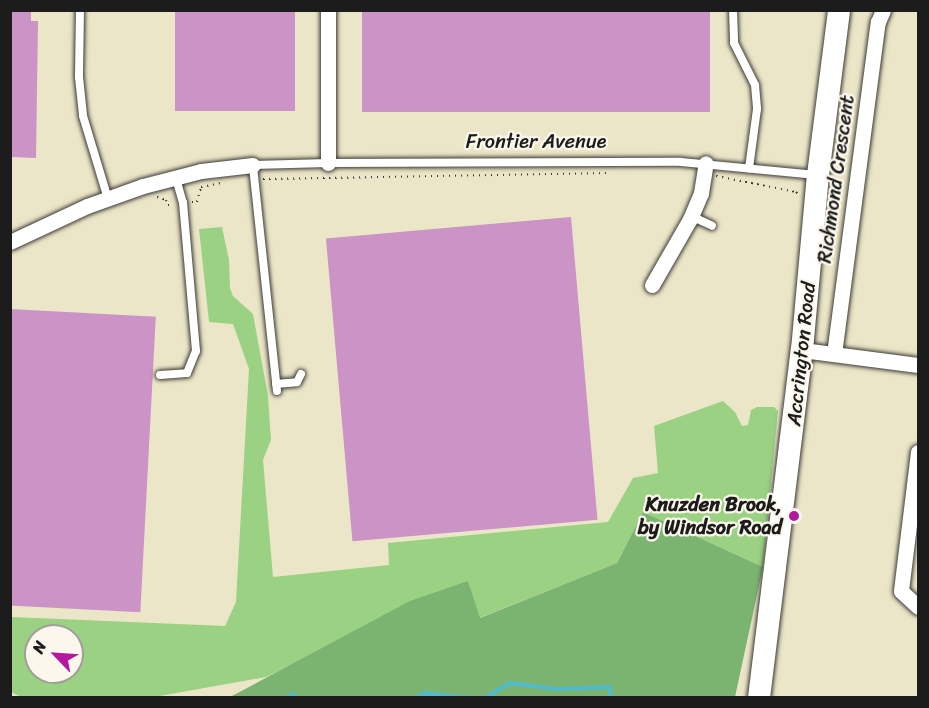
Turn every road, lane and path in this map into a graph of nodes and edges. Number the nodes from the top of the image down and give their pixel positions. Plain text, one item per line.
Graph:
1 (80, 10) edge
2 (328, 10) edge
3 (733, 10) edge
4 (838, 10) edge
5 (883, 10) edge
6 (328, 163) junction
7 (705, 168) junction
8 (749, 168) junction
9 (254, 172) junction
10 (617, 173) dead end
11 (818, 175) junction
12 (176, 178) junction
13 (227, 183) dead end
14 (153, 197) dead end
15 (108, 199) junction
16 (801, 200) dead end
17 (183, 203) junction
18 (691, 216) junction
19 (712, 226) dead end
20 (10, 242) edge
21 (652, 285) dead end
22 (802, 350) junction
23 (834, 354) junction
24 (918, 365) edge
25 (302, 374) dead end
26 (160, 375) dead end
27 (918, 452) edge
28 (918, 608) edge
29 (759, 698) edge

1 - 15 lane
2 - 6 street
3 - 8 lane
4 - 11 main road, Accrington Road
5 - 23 street, Richmond Crescent
6 - 7 lane, Frontier Avenue
6 - 9 lane, Frontier Avenue
7 - 8 lane, Frontier Avenue
7 - 16 path
7 - 18 street
8 - 11 lane, Frontier Avenue
9 - 10 path
9 - 12 street
9 - 25 lane
11 - 22 main road, Accrington Road
12 - 15 street
12 - 17 lane
13 - 17 path
14 - 17 path
15 - 20 street
17 - 26 lane
18 - 19 lane
18 - 21 street
22 - 23 street
22 - 29 main road, Accrington Road
23 - 24 street
27 - 28 street

